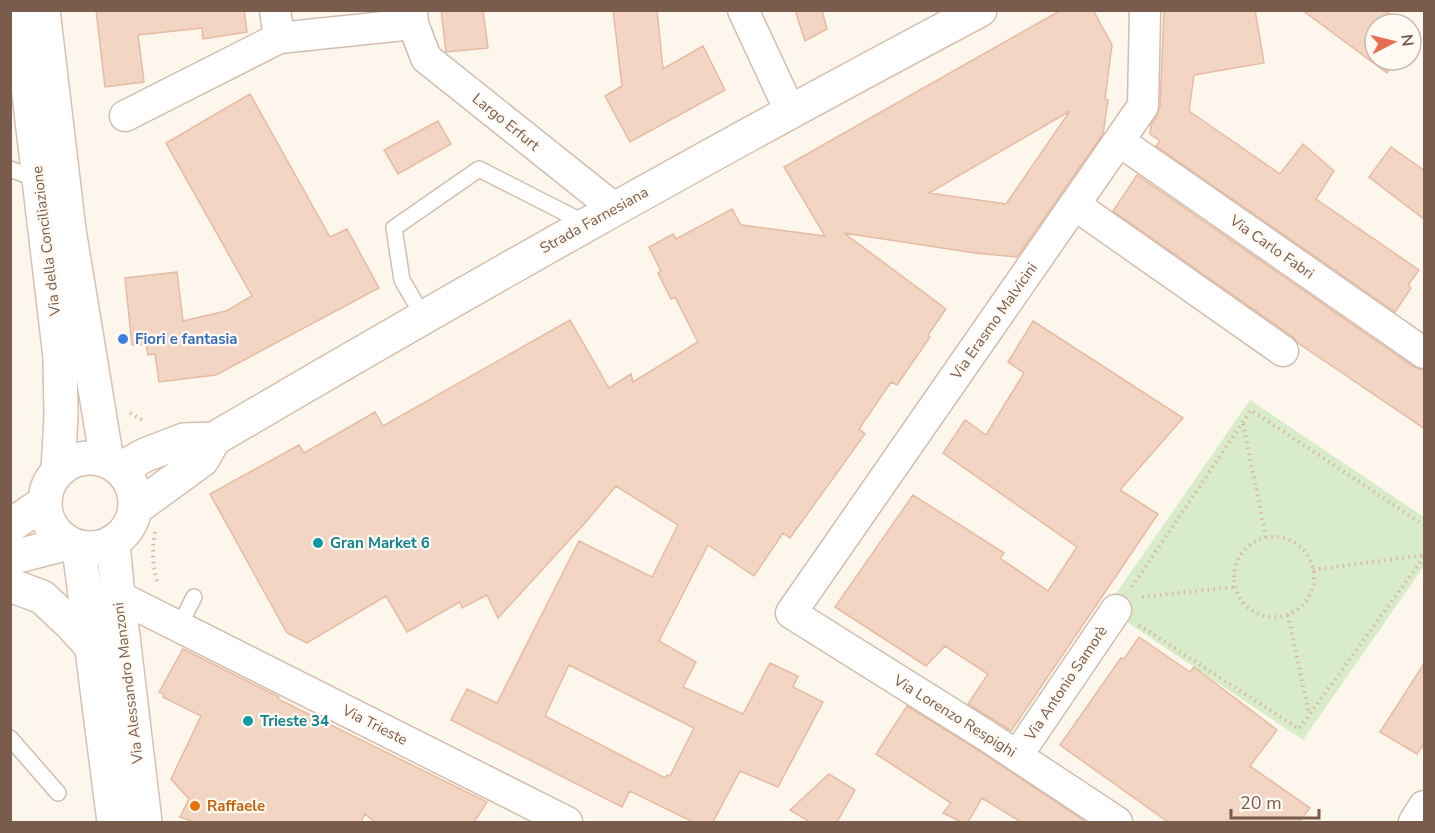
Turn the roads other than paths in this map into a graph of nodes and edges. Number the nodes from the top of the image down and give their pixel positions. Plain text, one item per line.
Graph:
1 (19, 10) edge
2 (43, 10) edge
3 (744, 10) edge
4 (980, 10) edge
5 (1145, 10) edge
6 (413, 17) edge
7 (277, 24) edge
8 (790, 111) junction
9 (125, 116) dead end
10 (1119, 141) junction
11 (25, 175) edge
12 (1075, 205) junction
13 (601, 216) junction
14 (423, 316) junction
15 (1283, 351) dead end
16 (1425, 353) edge
17 (214, 439) junction
18 (114, 465) junction
19 (58, 471) junction
20 (45, 502) junction
21 (136, 508) junction
22 (10, 526) edge
23 (113, 543) junction
24 (73, 545) junction
25 (10, 558) edge
26 (10, 585) edge
27 (118, 596) junction
28 (194, 597) dead end
29 (1120, 605) road end
30 (791, 613) joint
31 (179, 627) junction
32 (92, 647) junction
33 (10, 738) edge
34 (1017, 756) junction
35 (58, 793) dead end
36 (1425, 806) edge
37 (114, 822) edge
38 (145, 822) edge
39 (567, 822) edge
40 (1117, 822) edge
41 (1414, 822) edge

1 - 11 main road, Via della Conciliazione
2 - 18 main road, Via della Conciliazione
3 - 8 street
4 - 8 main road, Strada Farnesiana
5 - 10 street, Via Erasmo Malvicini
6 - 7 street, Largo Erfurt
6 - 13 street, Largo Erfurt
7 - 9 street, Largo Erfurt
8 - 13 main road, Strada Farnesiana
10 - 12 street, Via Erasmo Malvicini
10 - 16 street, Via Carlo Fabri
11 - 19 main road, Via della Conciliazione
12 - 15 street
12 - 30 street, Via Erasmo Malvicini
13 - 14 main road, Strada Farnesiana
13 - 14 lane
14 - 17 main road, Strada Farnesiana
17 - 18 main road, Strada Farnesiana
17 - 21 main road, Strada Farnesiana
18 - 19 main road
18 - 21 main road
19 - 20 main road
20 - 22 main road
20 - 24 main road
21 - 23 main road, Strada Farnesiana
23 - 24 main road
23 - 27 main road, Via Alessandro Manzoni
24 - 25 main road
24 - 32 main road, Via Alessandro Manzoni
26 - 32 main road
27 - 31 street, Via Trieste
27 - 38 main road, Via Alessandro Manzoni
28 - 31 lane
29 - 34 street, Via Antonio Samorè
30 - 34 street, Via Lorenzo Respighi
31 - 39 street, Via Trieste
32 - 37 main road, Via Alessandro Manzoni
33 - 35 lane
34 - 40 street, Via Lorenzo Respighi
36 - 41 street

